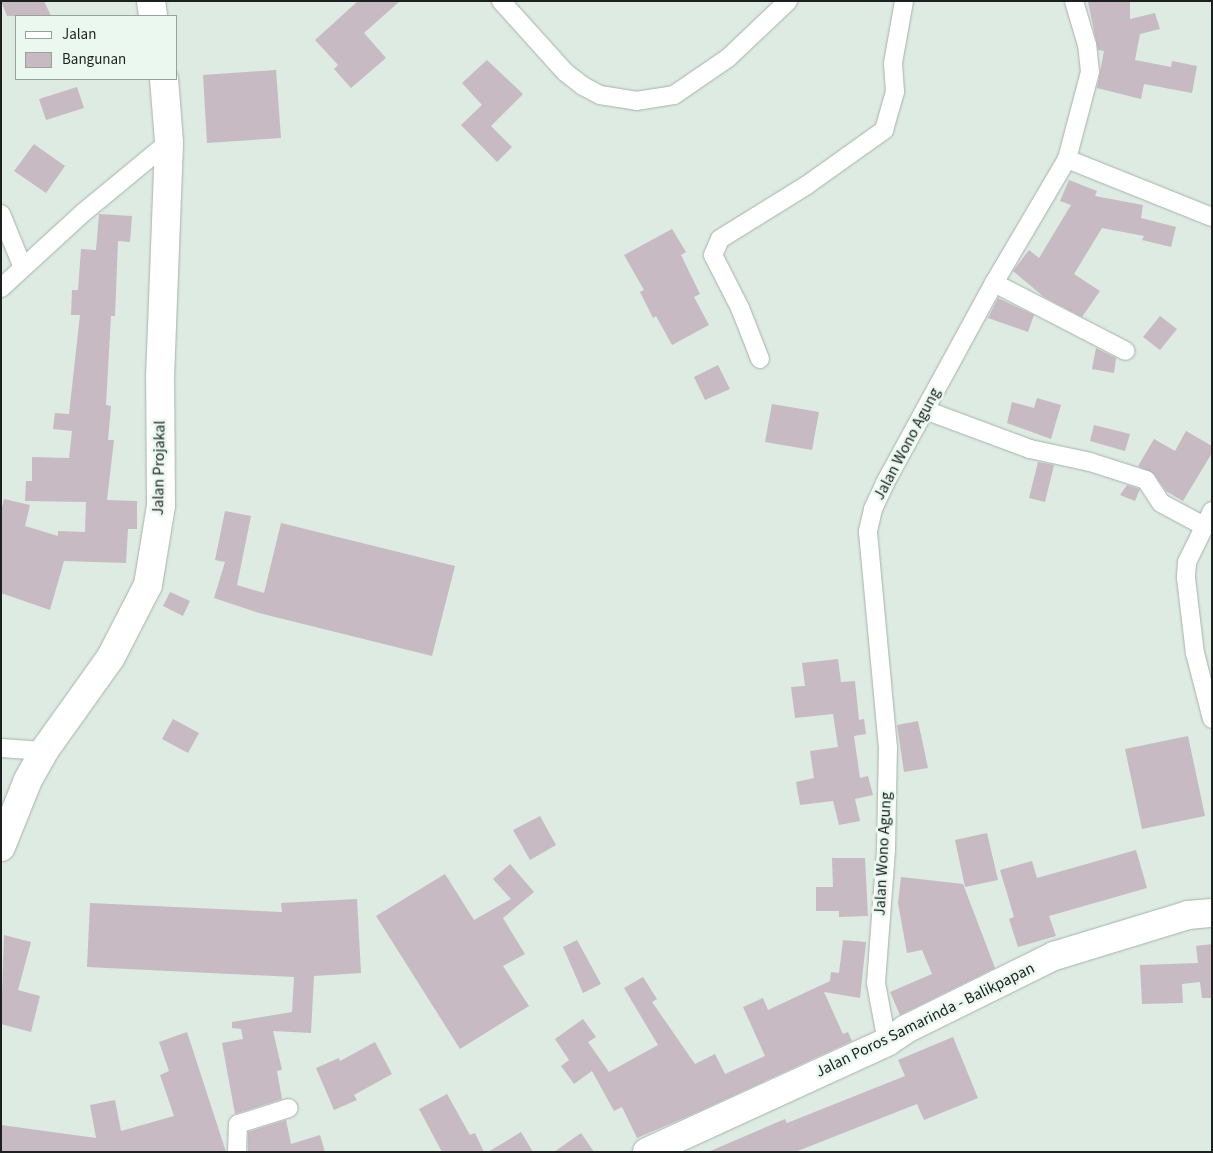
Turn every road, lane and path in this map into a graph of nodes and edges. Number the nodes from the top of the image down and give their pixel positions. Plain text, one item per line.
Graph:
1 (151, 1) edge
2 (502, 1) edge
3 (788, 1) edge
4 (904, 1) edge
5 (1074, 1) edge
6 (153, 15) edge
7 (164, 80) edge
8 (169, 142) junction
9 (1068, 159) junction
10 (1, 214) edge
11 (1212, 217) edge
12 (23, 268) junction
13 (994, 284) junction
14 (1, 288) edge
15 (1126, 351) dead end
16 (760, 359) dead end
17 (925, 410) junction
18 (1207, 518) edge
19 (1212, 719) edge
20 (1, 748) edge
21 (44, 751) junction
22 (1, 847) edge
23 (1212, 913) edge
24 (887, 1042) junction
25 (289, 1108) dead end
26 (237, 1152) edge
27 (647, 1152) edge

1 - 6 main road
2 - 3 street
4 - 16 street
5 - 9 street, Jalan Wono Agung
7 - 8 main road, Jalan Projakal
8 - 12 street
8 - 21 main road, Jalan Projakal
9 - 11 street
9 - 13 street, Jalan Wono Agung
10 - 12 street
12 - 14 street
13 - 15 street
13 - 17 street, Jalan Wono Agung
17 - 18 street
17 - 24 street, Jalan Wono Agung
18 - 19 street
20 - 21 street
21 - 22 main road, Jalan Projakal
23 - 24 main road, Jalan Poros Samarinda - Balikpapan
24 - 27 main road, Jalan Poros Samarinda - Balikpapan
25 - 26 street

